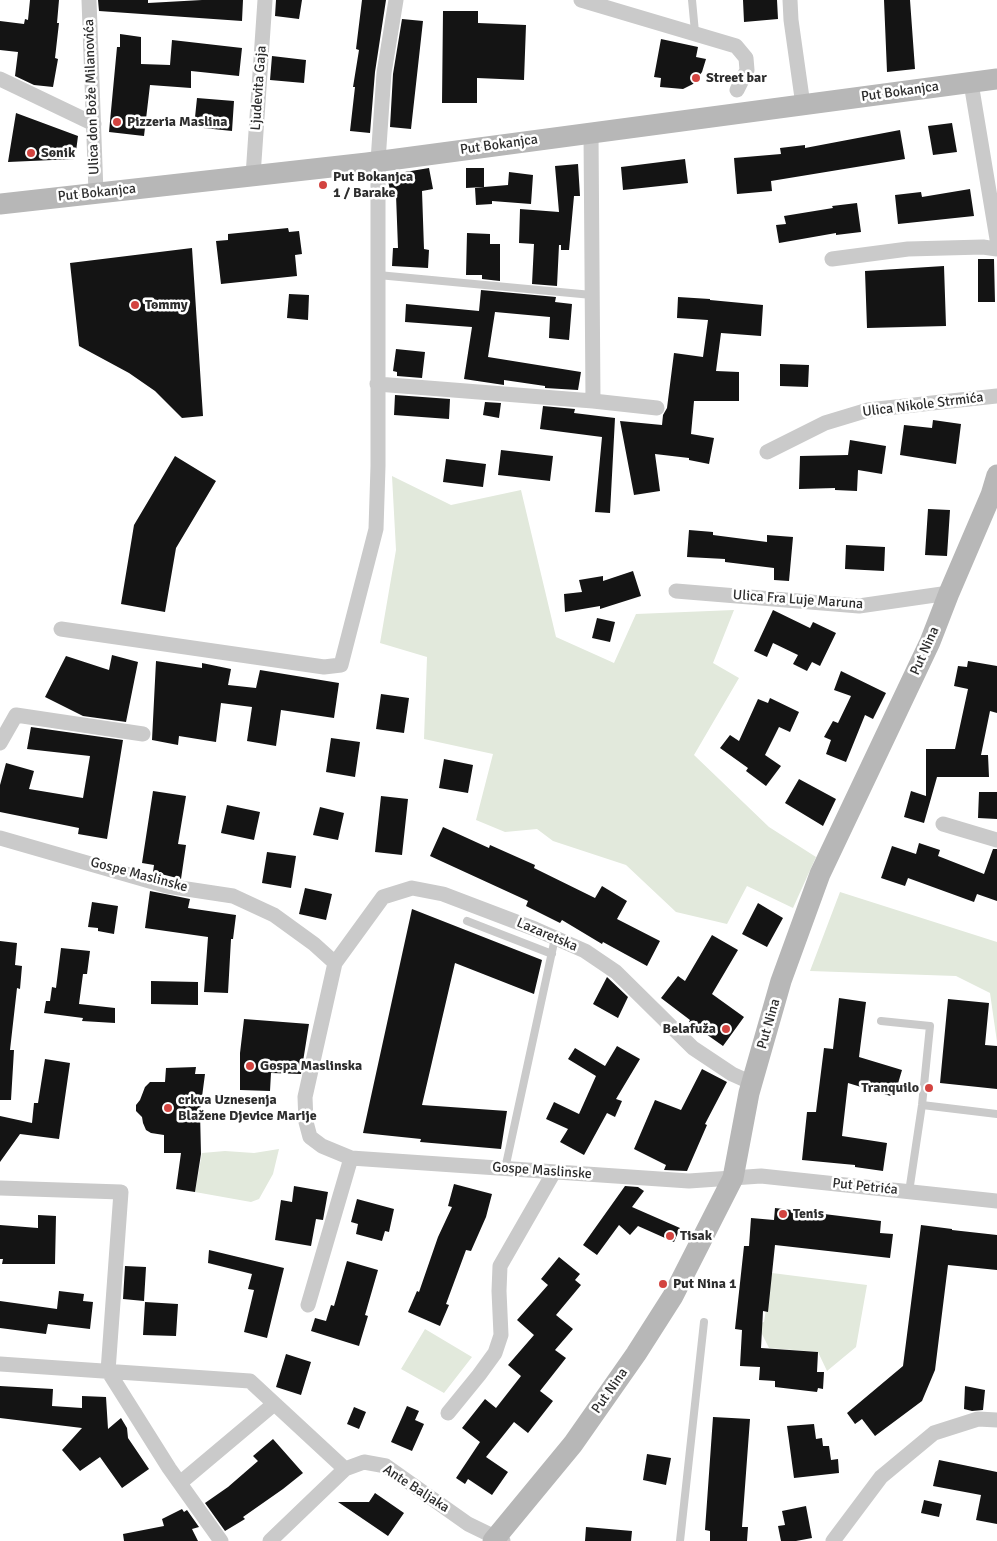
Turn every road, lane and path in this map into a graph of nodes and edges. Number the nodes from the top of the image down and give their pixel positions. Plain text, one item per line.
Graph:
1 (89, 0) edge
2 (265, 0) edge
3 (396, 0) edge
4 (581, 0) edge
5 (692, 0) edge
6 (790, 0) edge
7 (695, 32) junction
8 (0, 79) edge
9 (997, 79) edge
10 (971, 83) junction
11 (737, 90) dead end
12 (804, 105) junction
13 (94, 124) junction
14 (591, 133) junction
15 (378, 161) junction
16 (253, 176) junction
17 (96, 193) junction
18 (0, 204) edge
19 (997, 239) edge
20 (997, 249) edge
21 (832, 259) dead end
22 (378, 275) junction
23 (592, 295) junction
24 (377, 384) junction
25 (997, 396) edge
26 (593, 401) junction
27 (656, 408) dead end
28 (767, 452) dead end
29 (997, 475) edge
30 (676, 591) dead end
31 (949, 593) junction
32 (62, 628) dead end
33 (143, 734) dead end
34 (0, 743) edge
35 (943, 824) dead end
36 (0, 838) edge
37 (997, 840) edge
38 (467, 921) dead end
39 (555, 938) junction
40 (552, 954) junction
41 (335, 963) junction
42 (881, 1021) dead end
43 (752, 1083) junction
44 (922, 1105) junction
45 (997, 1114) edge
46 (351, 1158) junction
47 (505, 1168) junction
48 (554, 1172) junction
49 (733, 1178) junction
50 (0, 1188) edge
51 (910, 1192) junction
52 (997, 1201) edge
53 (308, 1305) dead end
54 (704, 1322) dead end
55 (0, 1364) edge
56 (108, 1371) junction
57 (274, 1404) junction
58 (448, 1413) dead end
59 (997, 1420) edge
60 (345, 1469) junction
61 (180, 1483) junction
62 (497, 1540) edge
63 (222, 1541) edge
64 (270, 1541) edge
65 (680, 1541) edge
66 (833, 1541) edge

1 - 13 street, Ulica don Bože Milanovića
2 - 16 street, Ljudevita Gaja
3 - 15 street
4 - 7 street
5 - 7 lane
6 - 12 street
7 - 11 street
8 - 13 street
9 - 10 main road, Put Bokanjca
10 - 12 main road, Put Bokanjca
10 - 19 street
12 - 14 main road, Put Bokanjca
13 - 17 street, Ulica don Bože Milanovića
14 - 15 main road, Put Bokanjca
14 - 23 street
15 - 16 main road, Put Bokanjca
15 - 22 street
16 - 17 main road, Put Bokanjca
17 - 18 main road, Put Bokanjca
20 - 21 street
22 - 23 lane
22 - 24 street
23 - 26 street
24 - 26 street
24 - 32 street
25 - 28 street, Ulica Nikole Strmića
26 - 27 street
29 - 31 main road, Put Nina
30 - 31 street, Ulica Fra Luje Maruna
31 - 43 main road, Put Nina
33 - 34 street
35 - 37 street
36 - 41 street, Gospe Maslinske
38 - 40 lane
39 - 40 lane
39 - 41 street, Lazaretska
39 - 43 street, Lazaretska
40 - 47 lane
41 - 46 street, Gospe Maslinske
42 - 44 lane
43 - 49 main road, Put Nina
44 - 45 lane
44 - 51 lane
46 - 47 street, Gospe Maslinske
46 - 53 street
47 - 48 street, Gospe Maslinske
48 - 49 street, Gospe Maslinske
48 - 58 street
49 - 51 street, Put Petrića
49 - 62 main road, Put Nina
50 - 56 street
51 - 52 street, Put Petrića
54 - 65 lane
55 - 56 street
56 - 57 street
56 - 61 street
57 - 60 street
57 - 61 street
59 - 66 street
60 - 62 street, Ante Baljaka
60 - 64 street, Ante Baljaka
61 - 63 street

